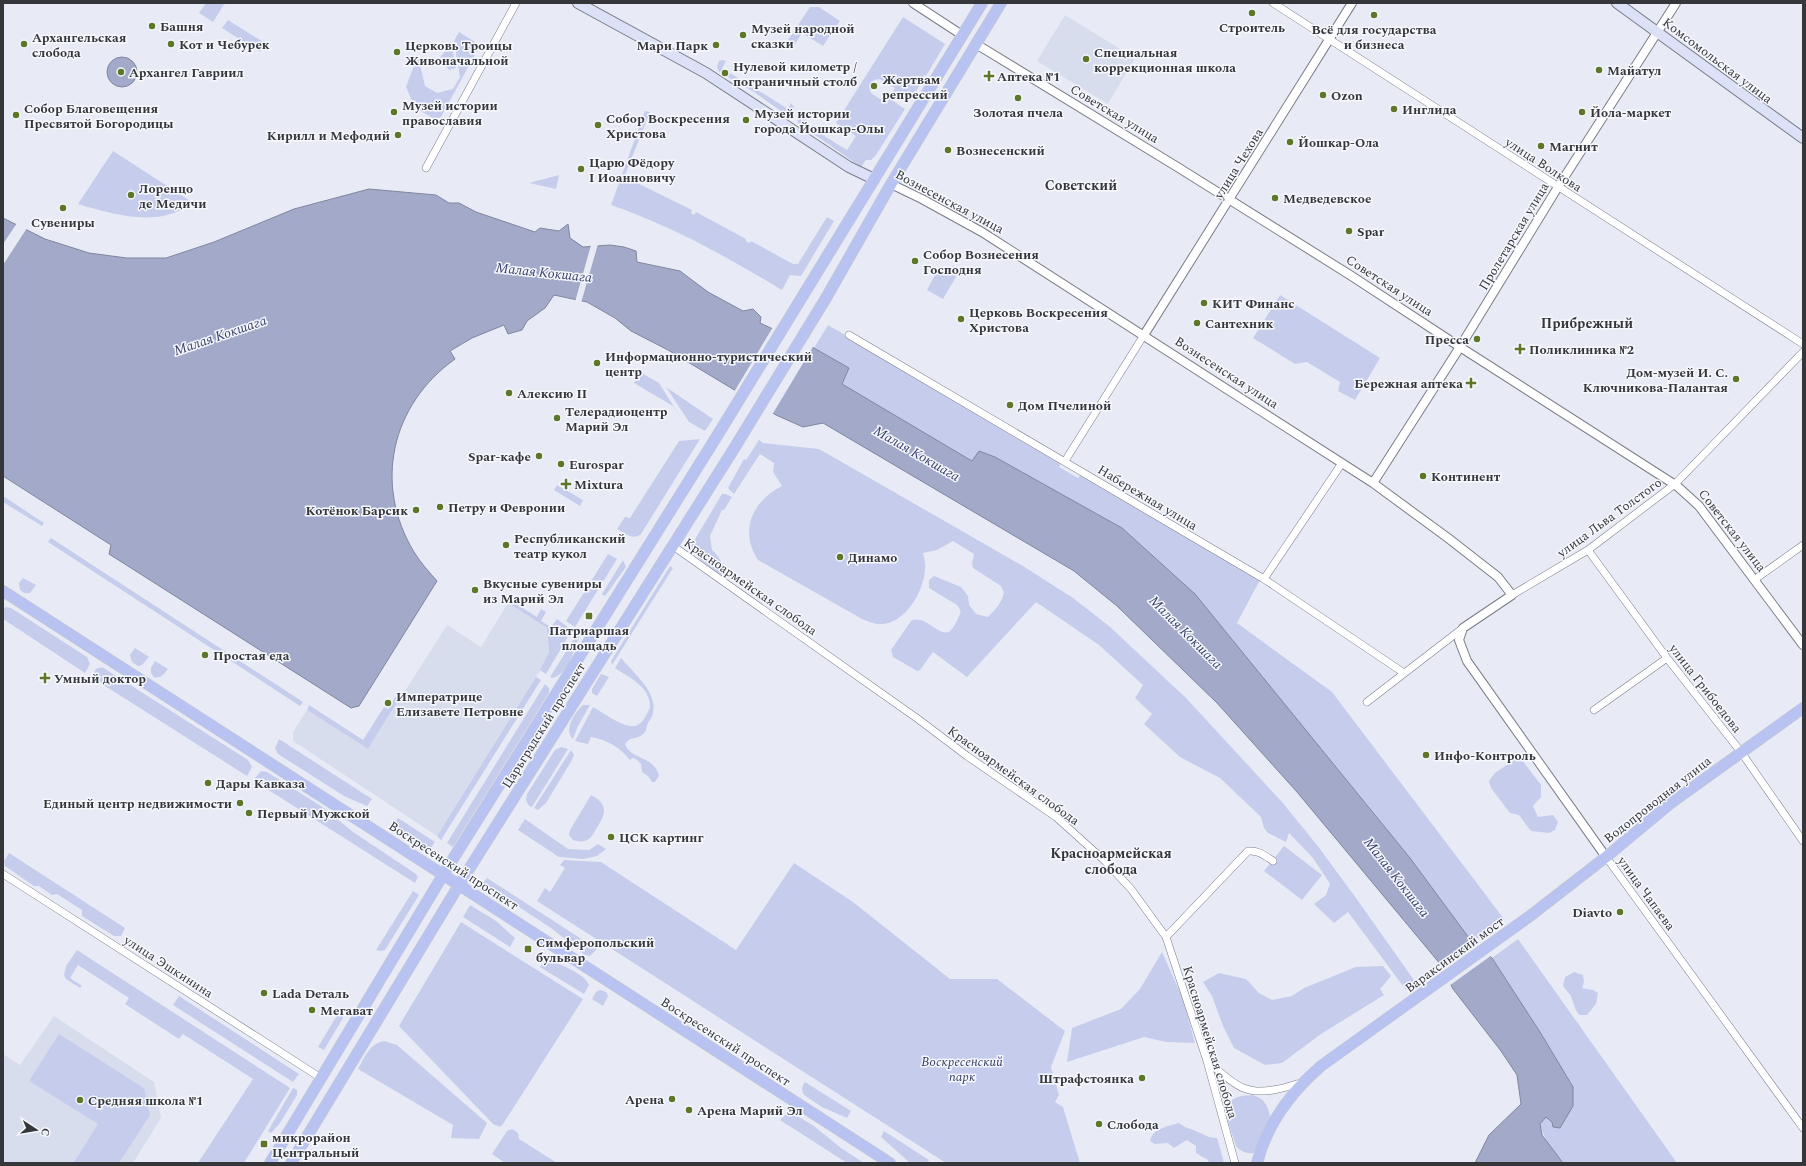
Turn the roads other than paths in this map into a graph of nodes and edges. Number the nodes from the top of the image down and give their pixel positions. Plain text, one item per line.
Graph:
1 (516, 3) edge
2 (578, 3) edge
3 (913, 3) edge
4 (982, 3) edge
5 (1001, 3) edge
6 (1273, 3) edge
7 (1352, 3) edge
8 (1617, 3) edge
9 (1676, 3) edge
10 (1658, 32) junction
11 (962, 35) junction
12 (1329, 40) junction
13 (976, 44) junction
14 (1803, 138) edge
15 (426, 168) dead end
16 (874, 179) junction
17 (891, 184) junction
18 (1558, 187) junction
19 (1229, 199) junction
20 (849, 335) dead end
21 (1144, 335) junction
22 (1803, 344) edge
23 (1460, 347) junction
24 (1803, 352) edge
25 (1065, 461) junction
26 (1342, 463) junction
27 (1373, 483) junction
28 (1675, 484) junction
29 (1803, 545) edge
30 (673, 546) junction
31 (1588, 550) junction
32 (1264, 579) junction
33 (1754, 580) junction
34 (3, 591) edge
35 (1512, 595) junction
36 (1463, 628) junction
37 (1803, 645) edge
38 (1667, 658) junction
39 (1404, 673) junction
40 (1367, 702) dead end
41 (1803, 708) edge
42 (1594, 710) dead end
43 (1741, 752) junction
44 (1803, 841) edge
45 (1606, 857) junction
46 (1272, 861) dead end
47 (3, 874) edge
48 (443, 875) junction
49 (459, 885) junction
50 (1530, 916) joint
51 (1166, 937) junction
52 (1207, 1061) junction
53 (321, 1078) junction
54 (1302, 1083) junction
55 (1803, 1128) edge
56 (270, 1163) edge
57 (291, 1163) edge
58 (890, 1163) edge
59 (1235, 1163) edge
60 (1257, 1163) edge

1 - 15 street
2 - 16 main road, Вознесенская улица
3 - 11 street, Советская улица
4 - 11 main road
5 - 13 main road
6 - 12 street, улица Волкова
7 - 12 street, улица Чехова
8 - 10 main road, Комсомольская улица
9 - 10 street, Пролетарская улица
10 - 14 main road, Комсомольская улица
10 - 18 street, Пролетарская улица
11 - 13 main road, Советская улица
11 - 16 main road
12 - 18 street, улица Волкова
12 - 19 street, улица Чехова
13 - 17 main road
13 - 19 street, Советская улица
16 - 17 main road, Вознесенская улица
16 - 48 main road, Царьградский проспект
17 - 21 street, Вознесенская улица
17 - 30 main road, Царьградский проспект
18 - 22 street, улица Волкова
18 - 23 street, Пролетарская улица
19 - 21 street, улица Чехова
19 - 23 street, Советская улица
20 - 25 street, Набережная улица
21 - 25 street
21 - 26 street, Вознесенская улица
23 - 27 street, Пролетарская улица
23 - 28 street, Советская улица
24 - 28 street, улица Льва Толстого
25 - 32 street, Набережная улица
26 - 27 street, Вознесенская улица
26 - 32 street
27 - 35 street, Вознесенская улица
28 - 31 street, улица Льва Толстого
28 - 33 street, Советская улица
29 - 33 street
30 - 49 main road, Царьградский проспект
30 - 51 street, Красноармейская слобода
31 - 35 street, улица Льва Толстого
31 - 38 street, улица Грибоедова
32 - 39 street, Набережная улица
33 - 37 street, Советская улица
34 - 48 main road, Воскресенский проспект
35 - 36 street, улица Льва Толстого
36 - 39 street, улица Льва Толстого
36 - 45 street, улица Чапаева
38 - 42 street
38 - 43 street, улица Грибоедова
39 - 40 street, улица Льва Толстого
41 - 43 main road, Водопроводная улица
43 - 44 street, улица Грибоедова
43 - 45 main road, Водопроводная улица
45 - 50 main road, Водопроводная улица
45 - 55 street, улица Чапаева
46 - 51 street
47 - 53 street, улица Эшкинина
48 - 49 main road, Воскресенский проспект
48 - 53 main road, Царьградский проспект
49 - 57 main road, Царьградский проспект
49 - 58 main road, Воскресенский проспект
50 - 54 main road, Вараксинский мост
51 - 52 street, Красноармейская слобода
52 - 54 street
52 - 59 street, Красноармейская слобода
53 - 56 main road, Царьградский проспект
54 - 60 main road

